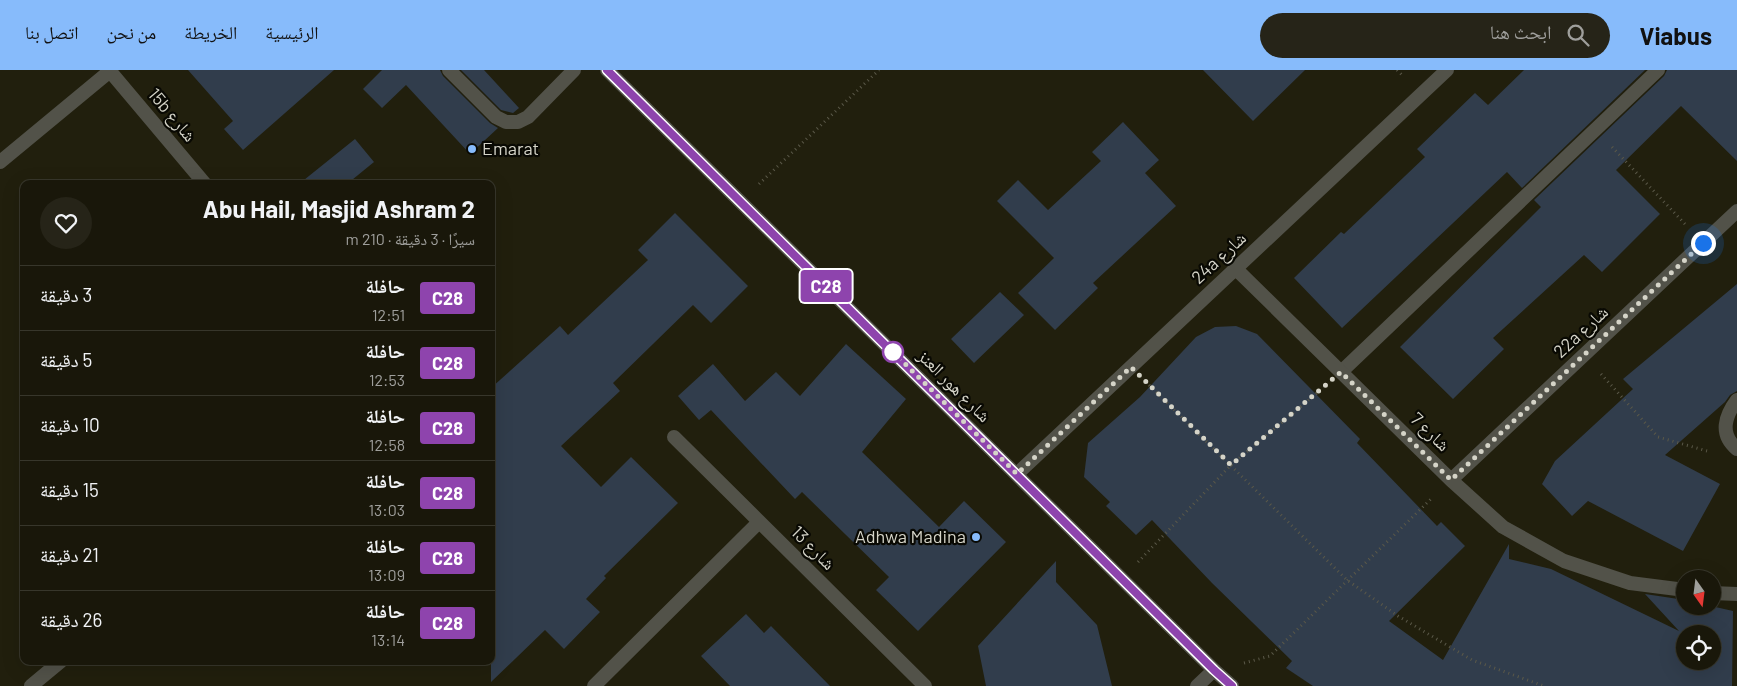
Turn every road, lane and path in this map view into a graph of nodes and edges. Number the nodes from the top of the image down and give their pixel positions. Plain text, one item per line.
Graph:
1 (449, 70) edge
2 (574, 70) edge
3 (607, 70) edge
4 (879, 70) edge
5 (1447, 70) edge
6 (1658, 70) edge
7 (110, 71) edge
8 (1596, 129) junction
9 (0, 162) edge
10 (202, 180) edge
11 (740, 201) junction
12 (1737, 211) edge
13 (1703, 243) junction
14 (1235, 268) junction
15 (1584, 355) junction
16 (1131, 367) junction
17 (1341, 372) junction
18 (1737, 400) edge
19 (674, 437) dead end
20 (1734, 447) edge
21 (1231, 465) junction
22 (1017, 474) junction
23 (1451, 480) junction
24 (760, 522) junction
25 (1122, 578) junction
26 (1347, 580) junction
27 (1676, 589) edge
28 (1721, 593) edge
29 (1737, 594) edge
30 (56, 665) edge
31 (1214, 670) junction
32 (31, 686) edge
33 (594, 686) edge
34 (925, 686) edge
35 (1197, 686) edge
36 (1232, 686) edge
37 (1544, 686) edge

1 - 2 street
3 - 11 street, شارع هور العنز
4 - 11 path
5 - 14 street, 24a شارع
6 - 8 street
7 - 9 street
7 - 10 street, 15b شارع
8 - 13 path
8 - 17 street
11 - 22 street, شارع هور العنز
12 - 13 street, 22a شارع
13 - 15 street, 22a شارع
14 - 16 street, 24a شارع
14 - 17 street, شارع 7
15 - 20 path
15 - 23 street, 22a شارع
16 - 21 path
16 - 22 street, 24a شارع
17 - 21 path
17 - 23 street, شارع 7
18 - 20 street
19 - 24 street, شارع 13
21 - 25 path
21 - 26 path
22 - 25 street, شارع هور العنز
23 - 26 path
23 - 27 street, شارع 7
24 - 33 street
24 - 34 street, شارع 13
25 - 31 street, شارع هور العنز
26 - 31 path
26 - 37 path
28 - 29 street
30 - 32 street
31 - 35 street
31 - 36 street, شارع هور العنز

